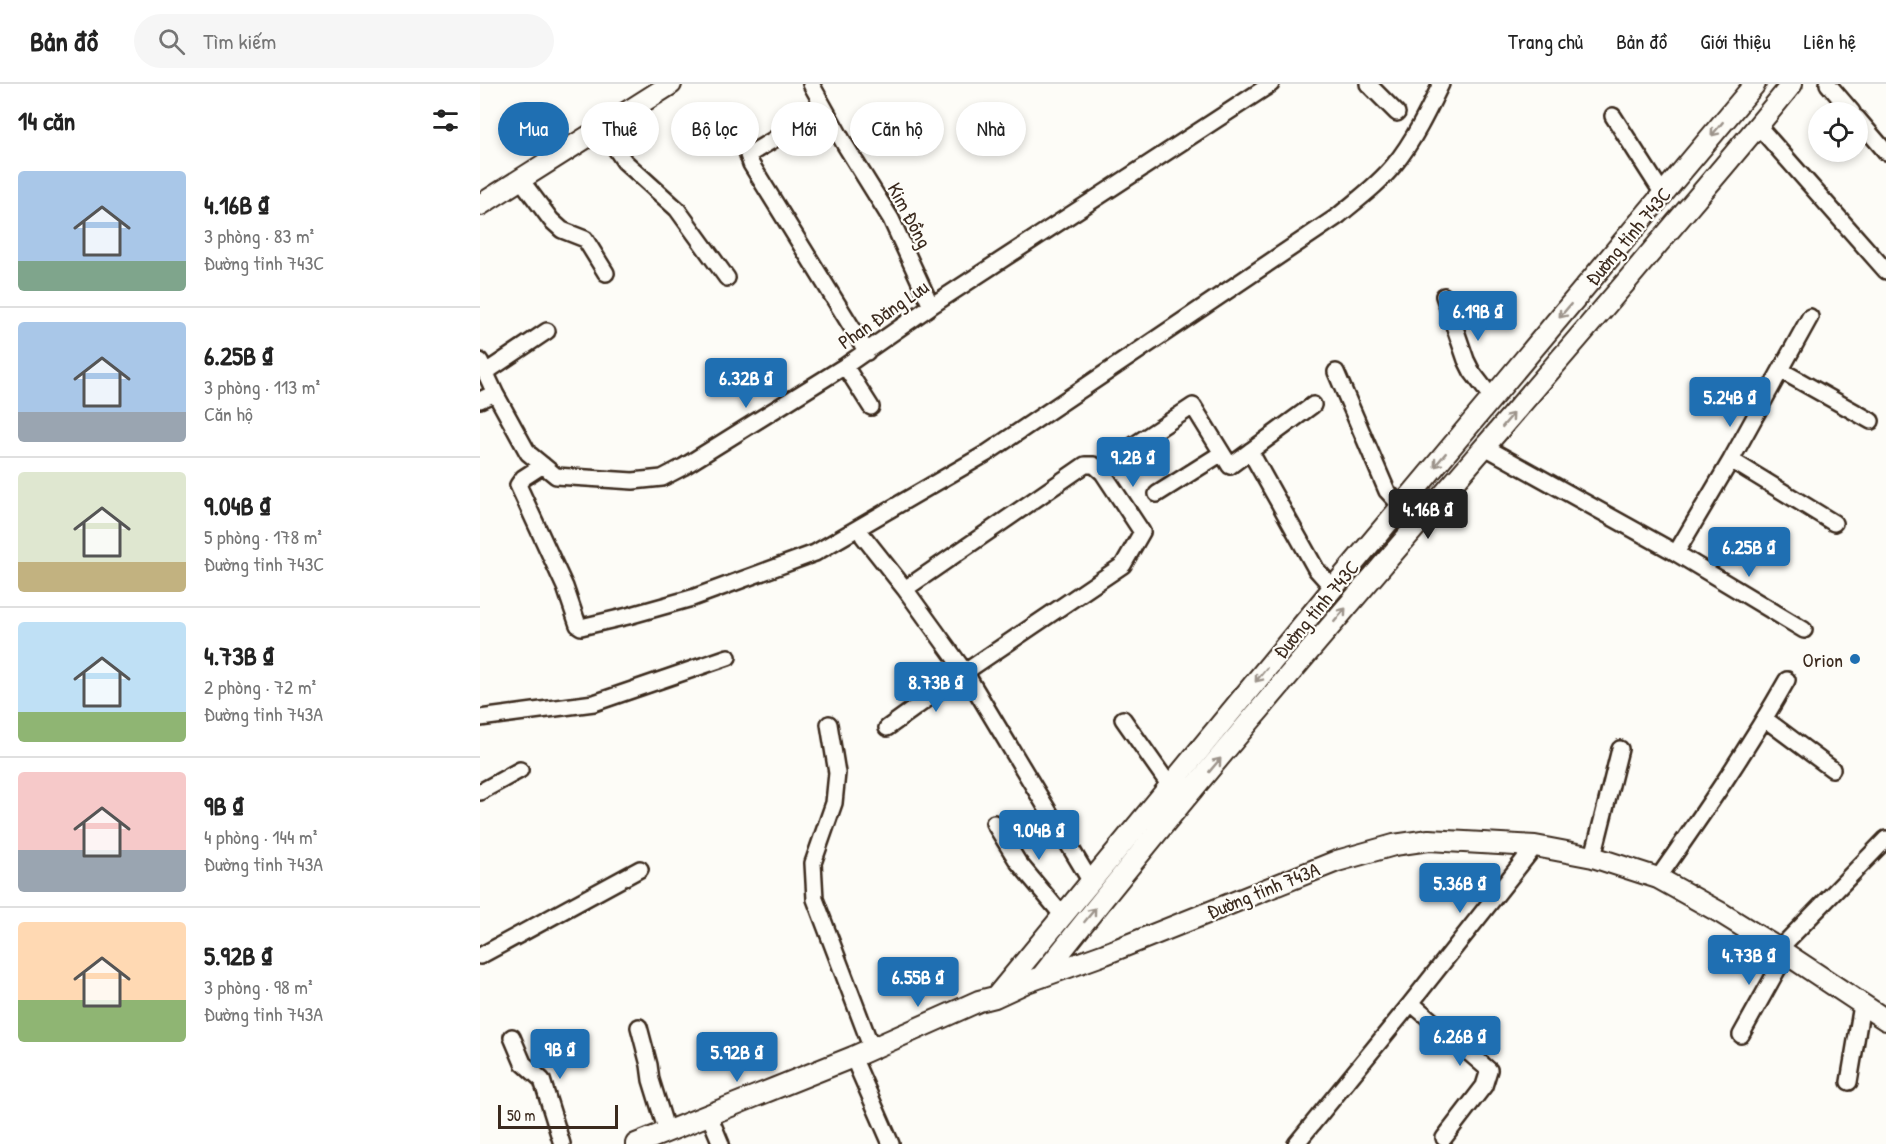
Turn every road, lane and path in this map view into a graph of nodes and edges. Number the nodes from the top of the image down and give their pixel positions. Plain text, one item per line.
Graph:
1 (671, 84) edge
2 (811, 84) edge
3 (1271, 84) edge
4 (1368, 84) edge
5 (1441, 84) edge
6 (1755, 84) edge
7 (1792, 84) edge
8 (1828, 84) edge
9 (643, 102) edge
10 (821, 102) edge
11 (1843, 102) edge
12 (1397, 113) dead end
13 (1613, 116) dead end
14 (1758, 126) junction
15 (838, 131) edge
16 (1868, 131) edge
17 (581, 141) edge
18 (771, 141) edge
19 (1886, 152) edge
20 (621, 156) edge
21 (521, 180) junction
22 (1663, 194) junction
23 (480, 205) edge
24 (1886, 271) edge
25 (606, 273) dead end
26 (727, 278) dead end
27 (1444, 296) dead end
28 (931, 306) junction
29 (1810, 317) dead end
30 (547, 331) dead end
31 (867, 351) junction
32 (845, 366) junction
33 (483, 367) edge
34 (1782, 370) junction
35 (1336, 372) dead end
36 (495, 393) junction
37 (1492, 398) junction
38 (480, 400) edge
39 (1313, 405) dead end
40 (871, 407) dead end
41 (1871, 421) dead end
42 (1131, 447) dead end
43 (1485, 447) junction
44 (1250, 451) junction
45 (1222, 453) junction
46 (1731, 460) junction
47 (543, 465) junction
48 (1157, 494) dead end
49 (1401, 506) junction
50 (1833, 523) dead end
51 (863, 536) dead end
52 (1676, 553) junction
53 (1333, 588) junction
54 (905, 589) junction
55 (1804, 630) dead end
56 (728, 657) dead end
57 (965, 672) junction
58 (1787, 680) dead end
59 (480, 718) edge
60 (1123, 719) dead end
61 (1765, 719) junction
62 (829, 724) dead end
63 (887, 728) dead end
64 (1620, 748) dead end
65 (1832, 769) dead end
66 (519, 770) dead end
67 (1170, 786) junction
68 (480, 792) edge
69 (994, 823) dead end
70 (1886, 839) edge
71 (1535, 846) junction
72 (1593, 857) junction
73 (640, 869) dead end
74 (1658, 878) junction
75 (1091, 882) junction
76 (1060, 920) junction
77 (1074, 935) junction
78 (1783, 951) junction
79 (1105, 954) junction
80 (480, 956) edge
81 (1041, 977) junction
82 (995, 997) junction
83 (1411, 1004) junction
84 (1862, 1005) junction
85 (1886, 1020) edge
86 (639, 1027) dead end
87 (1741, 1035) dead end
88 (512, 1037) dead end
89 (872, 1049) junction
90 (853, 1057) junction
91 (1849, 1082) dead end
92 (709, 1115) junction
93 (670, 1135) edge
94 (1444, 1138) dead end
95 (562, 1144) edge
96 (636, 1144) edge
97 (721, 1144) edge
98 (891, 1144) edge
99 (1296, 1144) edge

1 - 9 main road
2 - 10 street, Kim Đồng
3 - 28 street, Phan Đăng Lưu
4 - 12 street
5 - 47 street
6 -> 22 main road, Đường tỉnh 743C
7 - 14 main road, Đường tỉnh 743C
8 - 11 street
13 - 22 street
14 - 24 street
43 -> 14 main road, Đường tỉnh 743C
15 - 28 street, Kim Đồng
16 - 19 street
17 - 21 main road
18 - 31 street
20 - 26 street
21 - 23 main road
21 - 25 street
22 -> 37 main road, Đường tỉnh 743C
27 - 37 street
28 - 31 street, Phan Đăng Lưu
29 - 34 street
30 - 33 street
31 - 32 street, Phan Đăng Lưu
32 - 40 street
32 - 47 street, Phan Đăng Lưu
33 - 36 street, Phan Đăng Lưu
34 - 41 street
34 - 46 street
35 - 49 street
36 - 38 street
36 - 47 street, Phan Đăng Lưu
37 -> 49 main road, Đường tỉnh 743C
39 - 44 street
42 - 45 street
43 - 52 street
77 -> 43 main road, Đường tỉnh 743C
44 - 45 street
44 - 53 street
45 - 48 street
46 - 50 street
46 - 52 street
49 - 53 main road, Đường tỉnh 743C
51 - 54 street
52 - 55 street
53 -> 67 main road, Đường tỉnh 743C
54 - 57 street
54 - 57 street
56 - 59 street
57 - 63 street
57 - 75 street
58 - 61 street
60 - 67 street
61 - 65 street
61 - 74 street
62 - 89 street
64 - 72 street
66 - 68 street
67 - 75 main road, Đường tỉnh 743C
69 - 76 street
70 - 78 street
71 - 72 main road, Đường tỉnh 743A
71 - 79 main road, Đường tỉnh 743A
71 - 83 street
72 - 74 main road, Đường tỉnh 743A
73 - 80 street
74 - 78 main road, Đường tỉnh 743A
75 - 76 main road, Đường tỉnh 743C
76 - 77 main road
76 - 82 main road, Đường tỉnh 743C
77 - 79 main road
77 - 81 main road, Đường tỉnh 743C
78 - 84 main road, Đường tỉnh 743A
78 - 87 street
79 - 81 main road, Đường tỉnh 743A
81 - 82 main road, Đường tỉnh 743A
82 - 89 main road, Đường tỉnh 743A
83 - 94 street
83 - 99 street
84 - 85 main road, Đường tỉnh 743A
84 - 91 street
86 - 93 street
88 - 95 street
89 - 90 main road, Đường tỉnh 743A
90 - 92 main road, Đường tỉnh 743A
90 - 98 street
92 - 93 main road, Đường tỉnh 743A
92 - 97 street
93 - 96 main road, Đường tỉnh 743A

